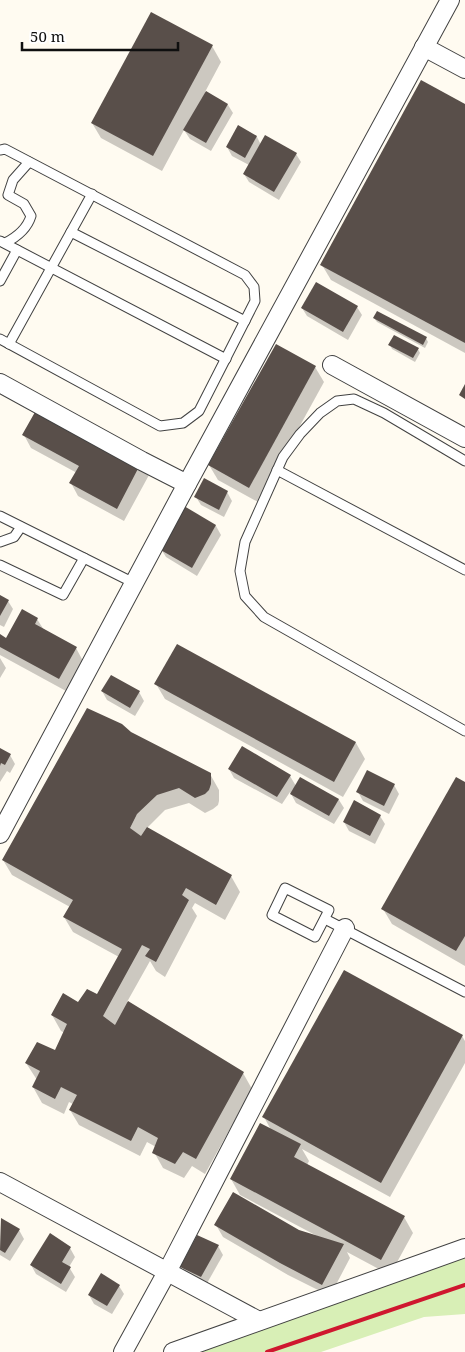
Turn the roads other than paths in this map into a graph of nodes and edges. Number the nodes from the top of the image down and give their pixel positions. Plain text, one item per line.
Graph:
1 (450, 0) edge
2 (424, 47) junction
3 (465, 69) edge
4 (0, 150) edge
5 (28, 162) junction
6 (92, 194) junction
7 (70, 232) junction
8 (2, 242) edge
9 (17, 250) junction
10 (51, 268) junction
11 (0, 281) edge
12 (245, 321) junction
13 (0, 339) edge
14 (9, 344) junction
15 (226, 359) junction
16 (332, 365) dead end
17 (0, 383) edge
18 (465, 438) edge
19 (465, 461) edge
20 (277, 470) junction
21 (187, 484) junction
22 (0, 516) edge
23 (21, 527) junction
24 (0, 542) edge
25 (84, 558) junction
26 (0, 565) edge
27 (465, 570) edge
28 (134, 582) junction
29 (465, 731) edge
30 (0, 834) edge
31 (324, 919) junction
32 (345, 928) junction
33 (465, 992) edge
34 (0, 1182) edge
35 (465, 1248) edge
36 (167, 1272) junction
37 (259, 1321) junction
38 (123, 1352) edge
39 (173, 1352) edge

1 - 2 street
2 - 3 street
2 - 21 street
4 - 5 lane
5 - 6 lane
5 - 8 lane
6 - 7 lane
6 - 12 lane
7 - 10 lane
7 - 12 lane
8 - 9 lane
9 - 10 lane
9 - 11 lane
10 - 14 lane
10 - 15 lane
12 - 15 lane
13 - 14 lane
14 - 15 lane
16 - 18 street
17 - 21 street
19 - 20 lane
20 - 27 lane
20 - 29 lane
21 - 28 street
22 - 23 lane
23 - 24 lane
23 - 25 lane
25 - 26 lane
25 - 28 lane
28 - 30 street
31 - 31 lane
31 - 32 lane
32 - 33 lane
32 - 36 street
34 - 36 street
35 - 37 street
36 - 37 street
36 - 38 street
37 - 39 street

